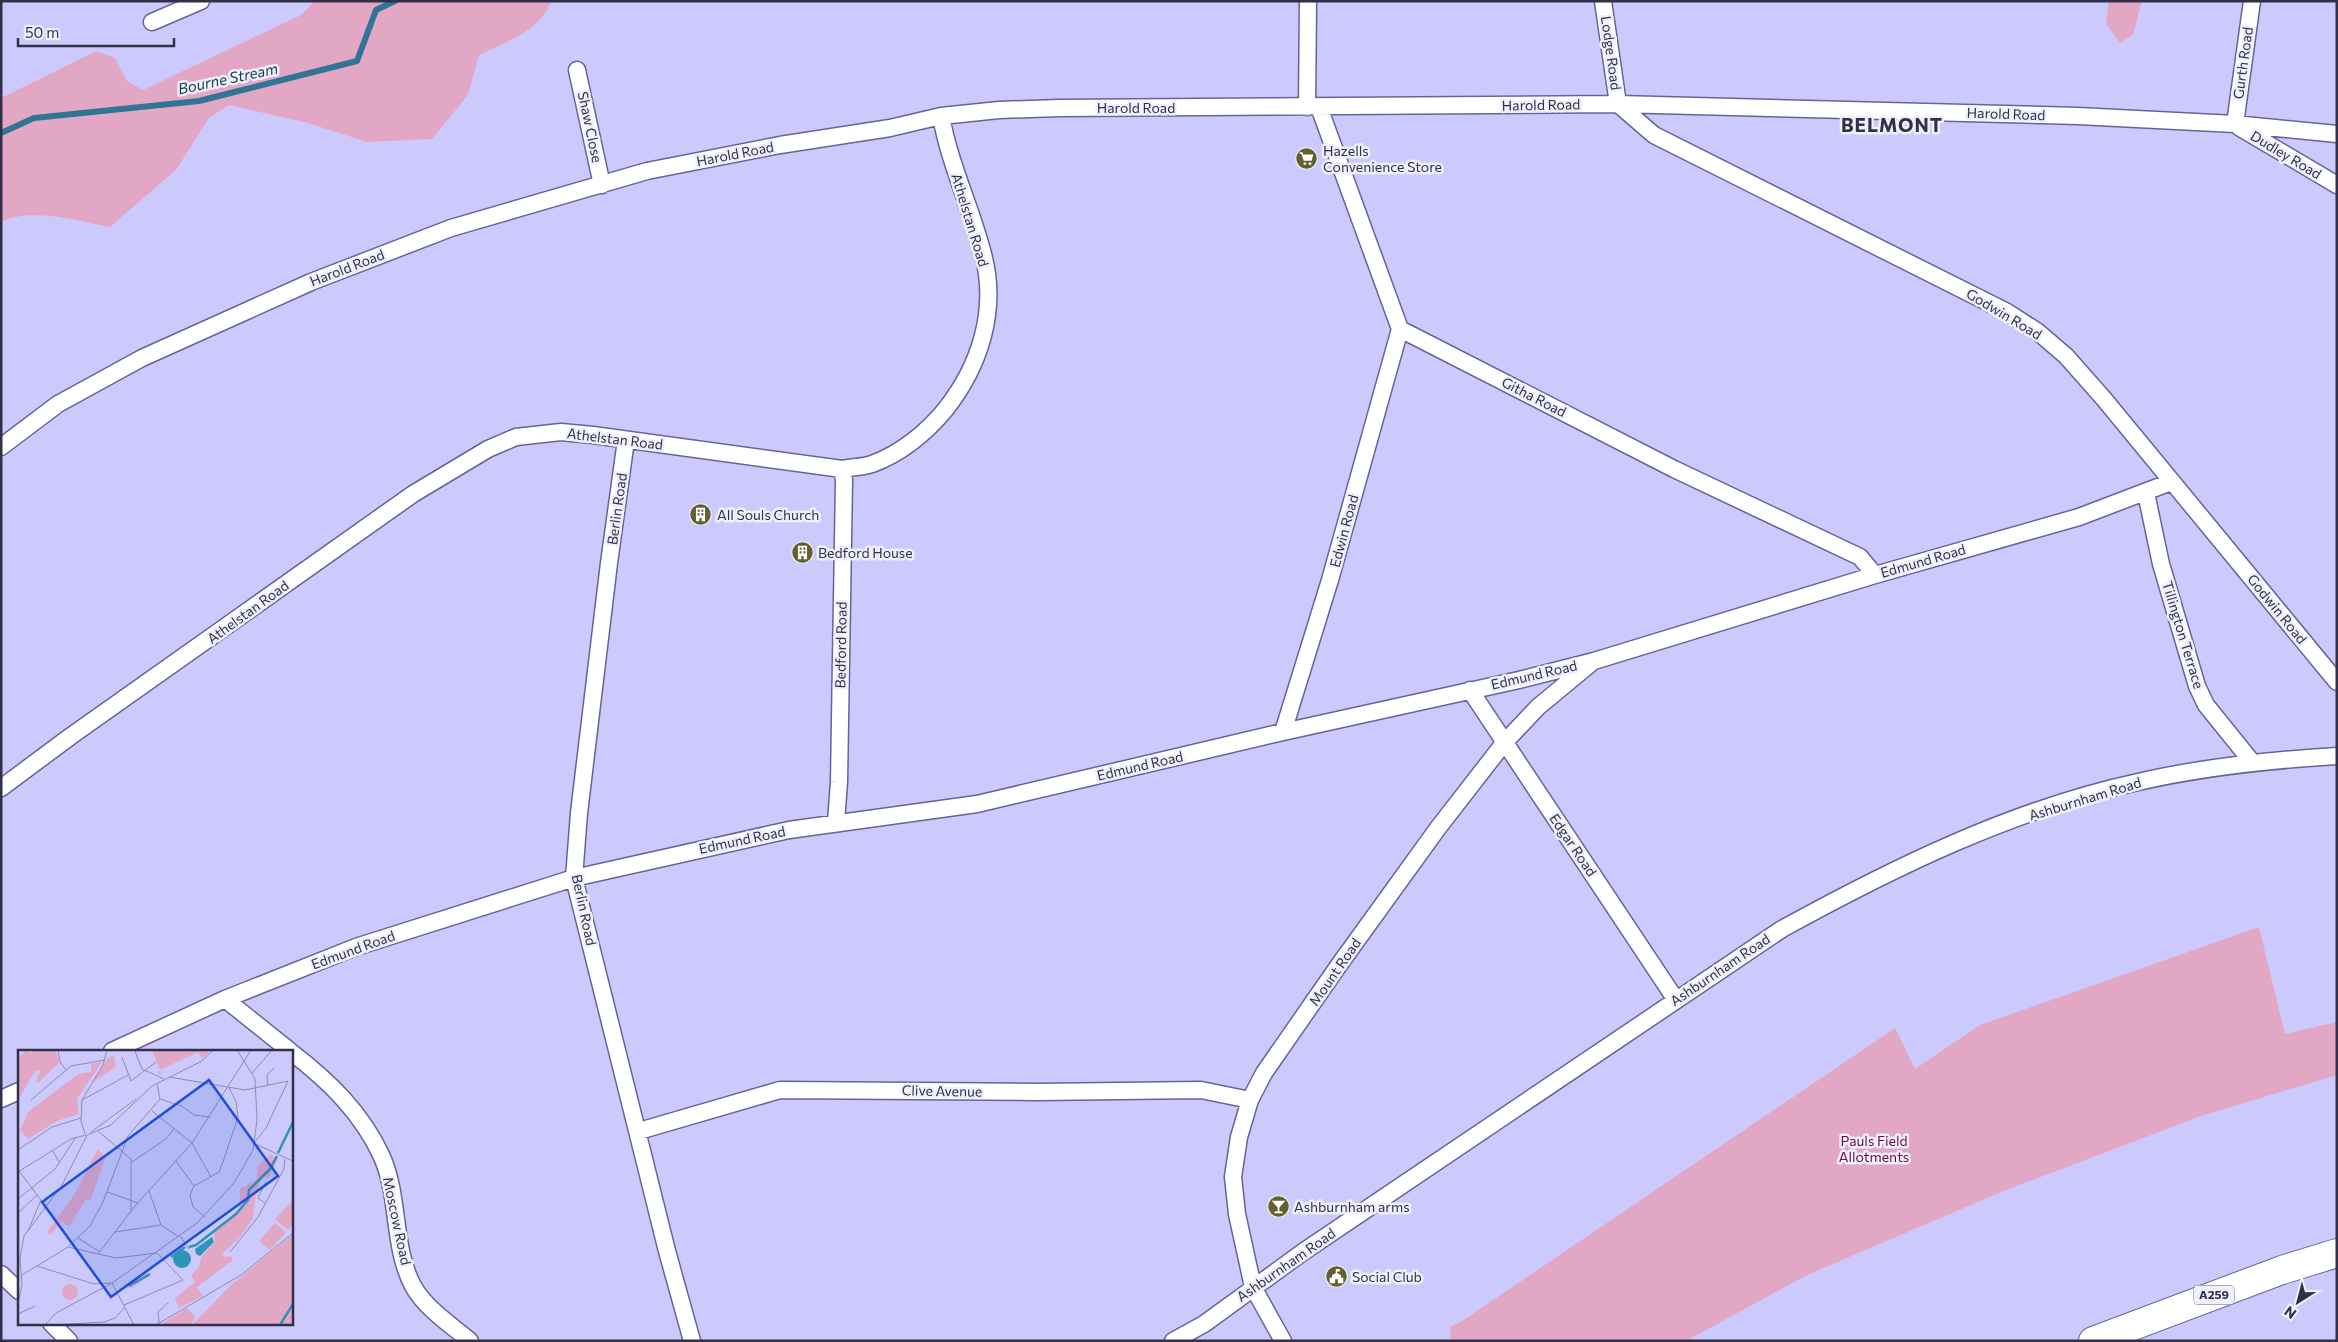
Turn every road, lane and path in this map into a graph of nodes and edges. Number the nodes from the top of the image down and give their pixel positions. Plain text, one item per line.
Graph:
1 (201, 1) edge
2 (1308, 1) edge
3 (1603, 1) edge
4 (2252, 1) edge
5 (152, 22) dead end
6 (577, 70) dead end
7 (1618, 104) junction
8 (1313, 107) junction
9 (941, 116) junction
10 (2235, 124) junction
11 (2337, 134) edge
12 (602, 185) junction
13 (2337, 185) edge
14 (1400, 329) junction
15 (626, 440) junction
16 (1, 447) edge
17 (842, 469) junction
18 (2171, 482) junction
19 (2146, 493) junction
20 (1875, 575) junction
21 (1594, 661) junction
22 (2337, 682) edge
23 (1470, 690) junction
24 (1283, 732) junction
25 (1504, 743) junction
26 (2337, 756) edge
27 (2252, 762) junction
28 (1, 788) edge
29 (836, 822) junction
30 (574, 878) junction
31 (225, 999) junction
32 (1676, 1000) junction
33 (114, 1050) edge
34 (290, 1050) edge
35 (292, 1052) edge
36 (18, 1091) edge
37 (1, 1099) edge
38 (1250, 1100) junction
39 (639, 1132) junction
40 (2337, 1253) edge
41 (1, 1274) edge
42 (1253, 1288) junction
43 (18, 1291) edge
44 (52, 1324) edge
45 (69, 1341) edge
46 (470, 1341) edge
47 (692, 1341) edge
48 (1173, 1341) edge
49 (1283, 1341) edge
50 (2093, 1341) edge

1 - 5 street
2 - 8 street
3 - 7 street, Lodge Road
4 - 10 street, Gurth Road
6 - 12 street, Shaw Close
7 - 8 street, Harold Road
7 - 10 street, Harold Road
7 - 18 street, Godwin Road
8 - 9 street, Harold Road
8 - 14 street
9 - 12 street, Harold Road
9 - 17 street, Athelstan Road
10 - 11 street, Harold Road
10 - 13 street, Dudley Road
12 - 16 street, Harold Road
14 - 20 street, Githa Road
14 - 24 street, Edwin Road
15 - 17 street, Athelstan Road
15 - 28 street, Athelstan Road
15 - 30 street, Berlin Road
17 - 29 street, Bedford Road
18 - 19 street, Edmund Road
18 - 22 street, Godwin Road
19 - 20 street, Edmund Road
19 - 27 street, Tillington Terrace
20 - 21 street, Edmund Road
21 - 23 street, Edmund Road
21 - 25 street, Mount Road
23 - 24 street, Edmund Road
23 - 25 street, Edgar Road
24 - 29 street, Edmund Road
25 - 32 street, Edgar Road
25 - 38 street, Mount Road
26 - 27 street, Ashburnham Road
27 - 32 street, Ashburnham Road
29 - 30 street, Edmund Road
30 - 31 street, Edmund Road
30 - 39 street, Berlin Road
31 - 33 street, Edmund Road
31 - 34 street, Moscow Road
32 - 42 street, Ashburnham Road
35 - 46 street, Moscow Road
36 - 37 street
38 - 39 street, Clive Avenue
38 - 42 street, Mount Road
39 - 47 street, Berlin Road
40 - 50 highway, A259
41 - 43 street
42 - 48 street, Ashburnham Road
42 - 49 street, Mount Road
44 - 45 street

